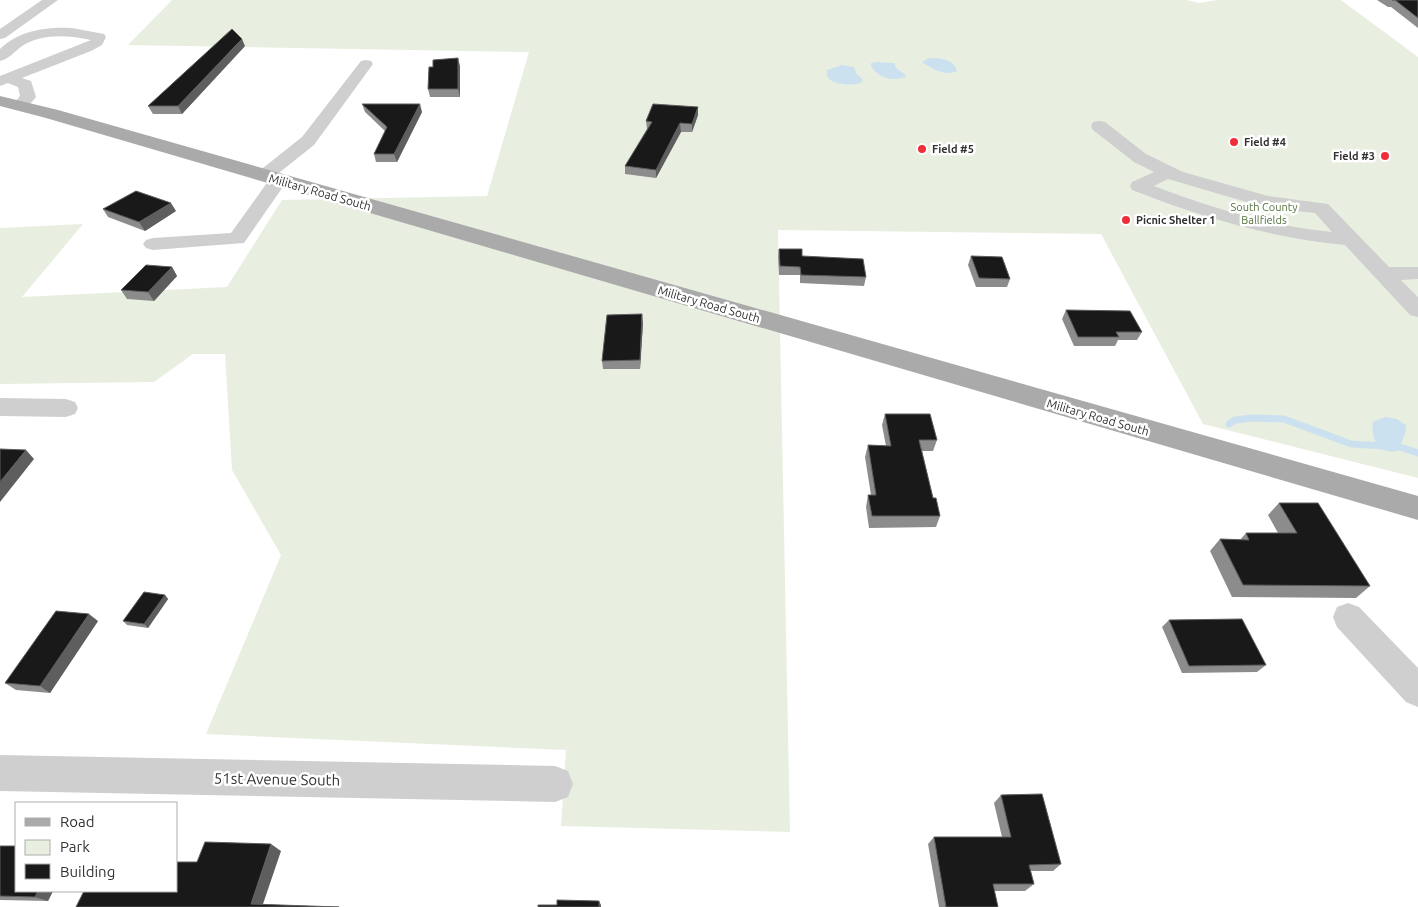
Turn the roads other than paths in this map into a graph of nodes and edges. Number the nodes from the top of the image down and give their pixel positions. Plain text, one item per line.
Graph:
1 (51, 0) edge
2 (0, 35) edge
3 (0, 57) edge
4 (366, 64) dead end
5 (3, 80) edge
6 (10, 104) edge
7 (1099, 126) dead end
8 (1167, 172) junction
9 (271, 178) junction
10 (1350, 239) junction
11 (153, 244) dead end
12 (1383, 274) junction
13 (1418, 274) edge
14 (1417, 309) edge
15 (0, 407) edge
16 (66, 408) dead end
17 (1418, 508) edge
18 (1348, 617) dead end
19 (1418, 691) edge
20 (0, 774) edge
21 (555, 784) dead end

1 - 2 street
3 - 5 street
4 - 9 street
5 - 6 street
6 - 9 main road, Military Road South
7 - 8 street
8 - 10 street
8 - 10 street
9 - 11 street
9 - 17 main road, Military Road South
10 - 12 street
12 - 13 street
12 - 14 street
15 - 16 street
18 - 19 street
20 - 21 street, 51st Avenue South

